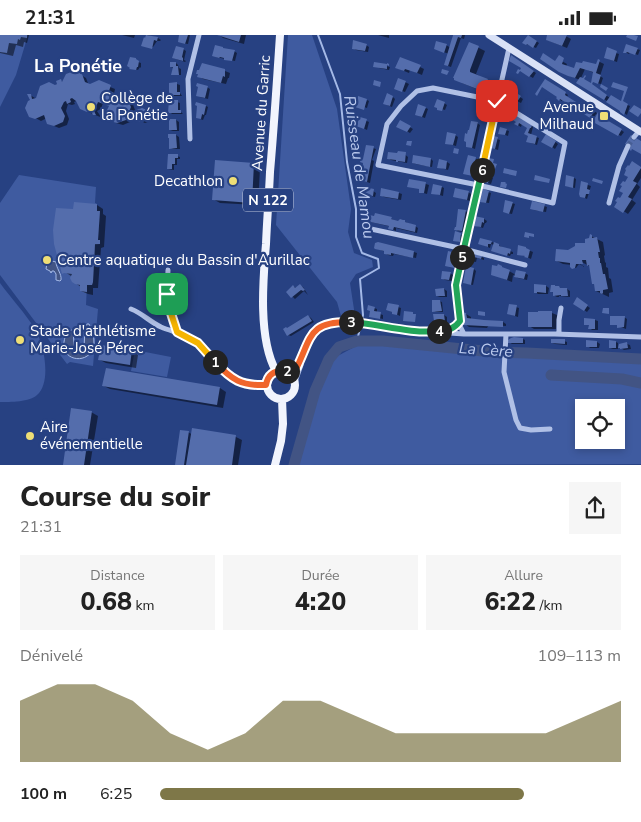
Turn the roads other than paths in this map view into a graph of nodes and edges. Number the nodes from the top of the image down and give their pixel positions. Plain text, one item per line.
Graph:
1 (199, 35) edge
2 (280, 35) edge
3 (489, 35) edge
4 (509, 48) junction
5 (497, 101) junction
6 (638, 134) edge
7 (190, 139) dead end
8 (628, 146) tunnel mouth
9 (478, 185) junction
10 (609, 203) dead end
11 (371, 229) dead end
12 (464, 249) junction
13 (525, 265) dead end
14 (168, 270) dead end
15 (561, 308) dead end
16 (131, 309) dead end
17 (460, 321) junction
18 (177, 332) junction
19 (431, 332) junction
20 (464, 334) junction
21 (506, 334) junction
22 (559, 334) junction
23 (641, 337) edge
24 (304, 350) junction
25 (276, 371) junction
26 (286, 372) junction
27 (295, 382) junction
28 (266, 385) junction
29 (282, 399) junction
30 (550, 429) dead end
31 (275, 465) edge

1 - 7 street
2 - 25 main road, Avenue du Garric / N 122
3 - 4 main road
4 - 5 street
4 - 6 main road
5 - 9 street
5 - 9 street
5 - 9 street
8 - 10 street
9 - 12 street
11 - 12 street
12 - 13 street
12 - 17 street
14 - 18 street
15 - 22 street
16 - 18 street
17 - 19 street
17 - 20 street
18 - 28 street
19 - 20 street
19 - 24 street
20 - 21 street
21 - 22 street
21 - 30 street
22 - 23 street
24 - 26 street
24 - 27 street
25 - 26 main road
25 - 28 main road
26 - 27 main road
27 - 29 main road
28 - 29 main road
29 - 31 main road

